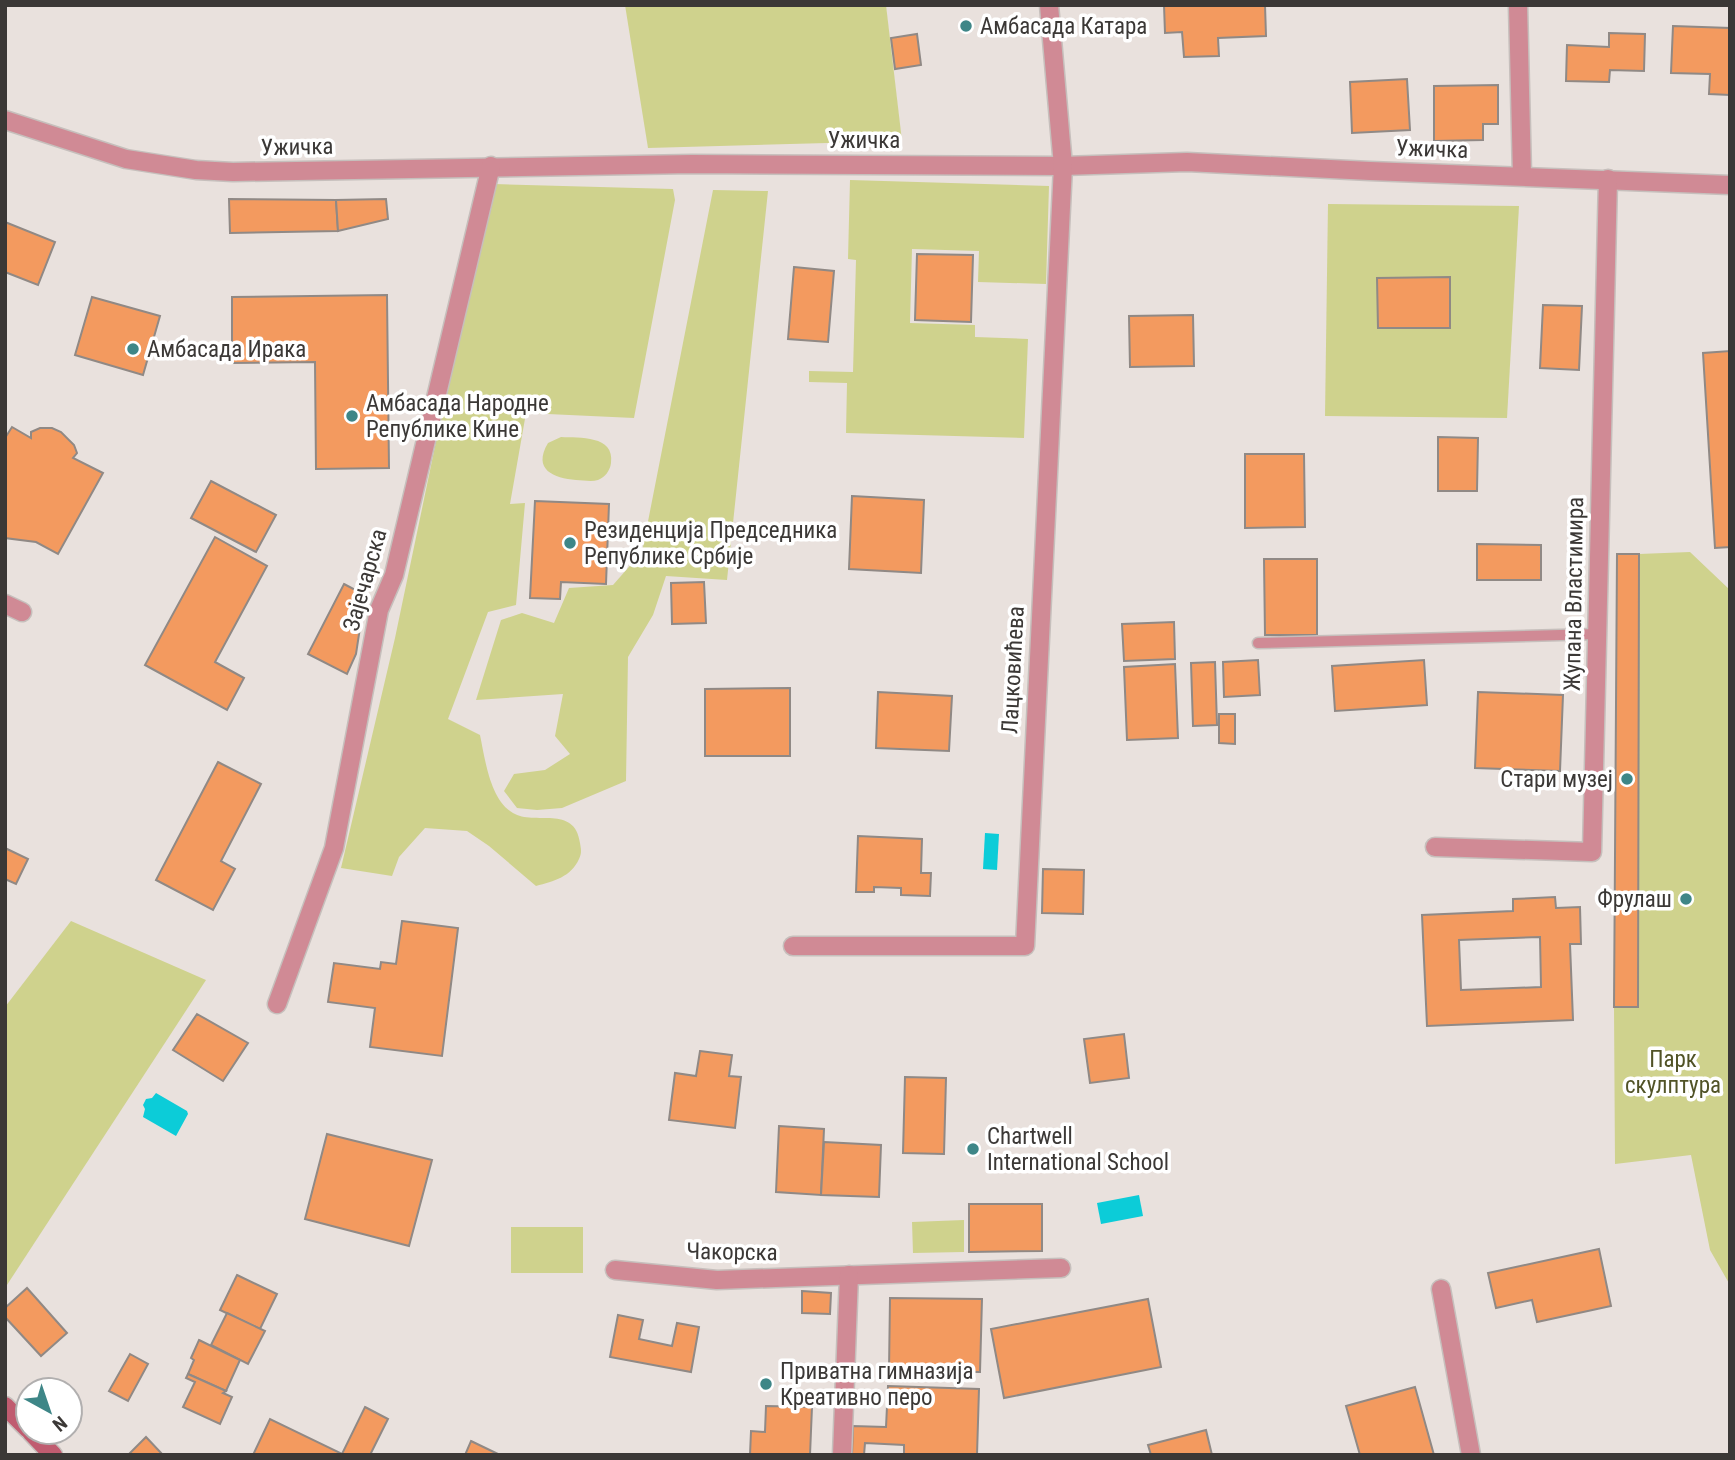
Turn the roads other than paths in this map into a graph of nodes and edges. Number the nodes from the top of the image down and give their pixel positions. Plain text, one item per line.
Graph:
1 (1049, 5) edge
2 (1518, 5) edge
3 (5, 120) edge
4 (491, 166) junction
5 (1063, 166) junction
6 (1522, 176) junction
7 (1608, 178) junction
8 (1730, 185) edge
9 (1597, 634) junction
10 (1258, 643) dead end
11 (1434, 847) dead end
12 (793, 946) dead end
13 (277, 1004) dead end
14 (1061, 1268) dead end
15 (615, 1270) dead end
16 (849, 1275) junction
17 (1441, 1289) dead end
18 (842, 1455) edge
19 (1471, 1455) edge

1 - 5 street
2 - 6 street
3 - 4 street, Ужичка
4 - 5 street, Ужичка
4 - 13 street, Зајечарска
5 - 6 street, Ужичка
5 - 12 street, Лацковићева
6 - 7 street, Ужичка
7 - 8 street, Ужичка
7 - 9 street, Жупана Властимира
9 - 10 lane
9 - 11 street, Жупана Властимира
14 - 16 street, Чакорска
15 - 16 street, Чакорска
16 - 18 street
17 - 19 street

